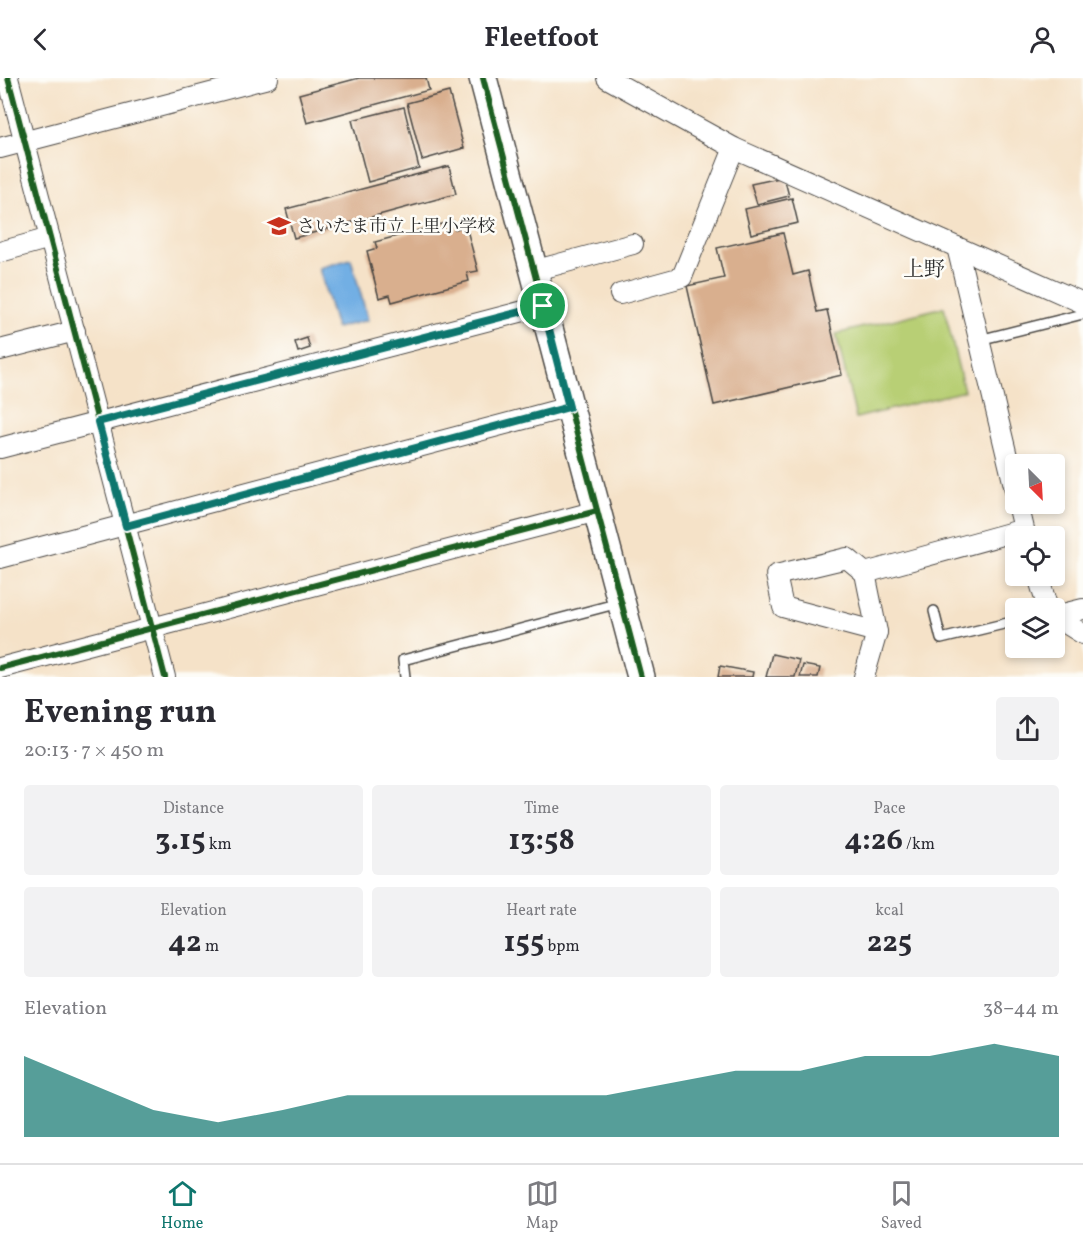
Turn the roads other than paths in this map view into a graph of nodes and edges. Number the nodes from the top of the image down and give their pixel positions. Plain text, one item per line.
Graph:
1 (8, 78) edge
2 (268, 78) edge
3 (483, 78) edge
4 (607, 78) edge
5 (25, 141) junction
6 (0, 148) edge
7 (734, 148) junction
8 (50, 238) junction
9 (633, 244) dead end
10 (957, 247) junction
11 (0, 252) edge
12 (534, 271) junction
13 (620, 294) dead end
14 (1083, 303) edge
15 (543, 306) junction
16 (1083, 314) edge
17 (75, 331) junction
18 (979, 340) junction
19 (0, 350) edge
20 (569, 407) junction
21 (98, 422) junction
22 (0, 448) edge
23 (1006, 454) edge
24 (597, 511) junction
25 (126, 526) junction
26 (1005, 538) edge
27 (0, 558) edge
28 (865, 573) junction
29 (621, 603) junction
30 (1083, 609) edge
31 (934, 611) dead end
32 (1005, 624) edge
33 (152, 627) junction
34 (877, 632) junction
35 (1083, 634) edge
36 (0, 668) edge
37 (165, 677) edge
38 (405, 677) edge
39 (641, 677) edge
40 (864, 677) edge

1 - 5 street
2 - 5 street
3 - 12 street
4 - 7 street
5 - 6 street
5 - 8 street
7 - 10 street
7 - 13 street
8 - 11 street
8 - 17 street
9 - 12 street
10 - 14 street
10 - 18 street
12 - 15 street
15 - 20 street
15 - 21 street
16 - 18 lane
17 - 19 street
17 - 21 street
18 - 23 street
20 - 24 street
20 - 25 street
21 - 22 street
21 - 25 street
24 - 29 street
24 - 33 street
25 - 27 street
25 - 33 street
26 - 28 street
28 - 34 street
28 - 34 street
29 - 38 lane
29 - 39 street
30 - 35 street
31 - 32 lane
33 - 36 street
33 - 37 street
34 - 40 street

